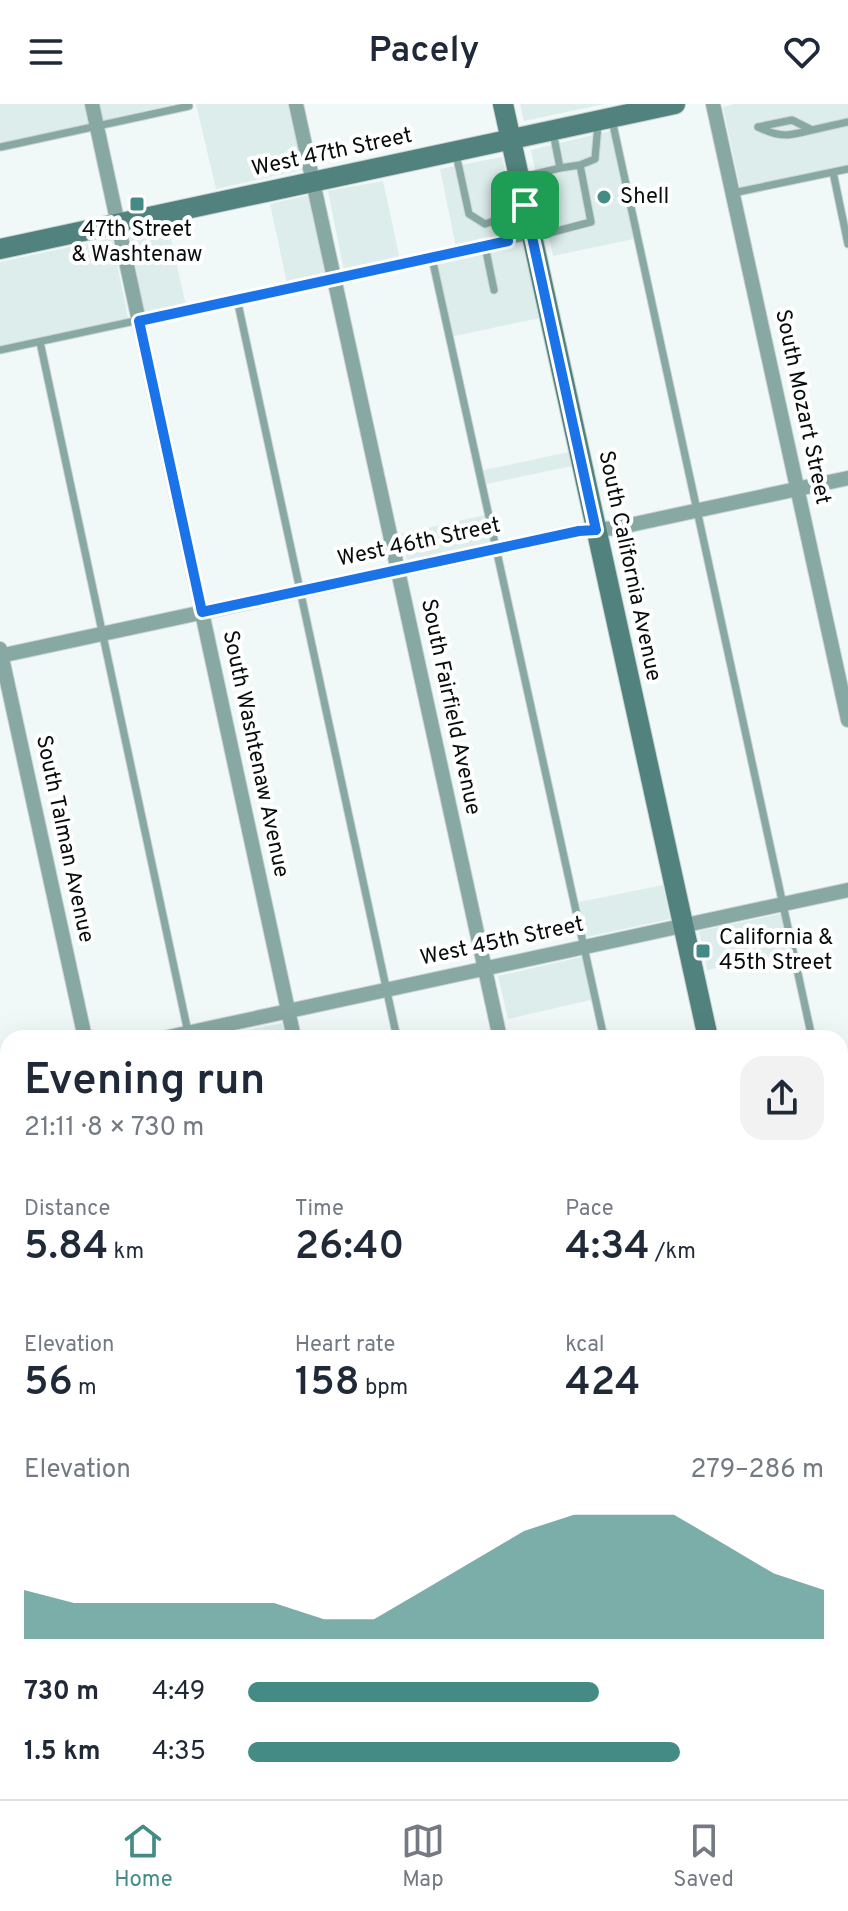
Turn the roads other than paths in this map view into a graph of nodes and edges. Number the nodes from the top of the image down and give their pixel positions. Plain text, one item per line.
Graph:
1 (92, 104) edge
2 (296, 104) edge
3 (503, 104) edge
4 (675, 104) edge
5 (713, 104) edge
6 (189, 106) dead end
7 (605, 119) junction
8 (848, 122) edge
9 (97, 126) junction
10 (552, 130) junction
11 (812, 130) junction
12 (511, 139) junction
13 (1, 147) edge
14 (455, 151) junction
15 (580, 165) junction
16 (560, 168) junction
17 (848, 169) edge
18 (833, 172) junction
19 (519, 178) junction
20 (313, 182) junction
21 (732, 193) junction
22 (525, 205) junction
23 (505, 217) junction
24 (118, 224) junction
25 (532, 237) junction
26 (508, 241) junction
27 (848, 244) edge
28 (485, 246) junction
29 (0, 249) edge
30 (432, 258) junction
31 (334, 278) junction
32 (494, 290) dead end
33 (237, 299) junction
34 (139, 321) junction
35 (40, 342) junction
36 (0, 350) edge
37 (848, 478) edge
38 (797, 489) junction
39 (697, 510) junction
40 (596, 530) junction
41 (496, 549) junction
42 (398, 570) junction
43 (300, 591) junction
44 (202, 612) junction
45 (103, 634) junction
46 (0, 653) edge
47 (848, 720) edge
48 (848, 890) edge
49 (783, 904) junction
50 (683, 926) junction
51 (584, 947) junction
52 (485, 969) junction
53 (387, 990) junction
54 (289, 1011) junction
55 (83, 1030) edge
56 (188, 1030) edge
57 (210, 1030) edge
58 (293, 1030) edge
59 (395, 1030) edge
60 (498, 1030) edge
61 (602, 1030) edge
62 (706, 1030) edge
63 (810, 1030) edge

1 - 9 street, South Washtenaw Avenue
2 - 20 street, South Fairfield Avenue
3 - 12 main road, South California Avenue
4 - 7 main road, West 47th Street
5 - 21 street, South Mozart Street
6 - 9 lane
7 - 10 main road, West 47th Street
7 - 15 lane
7 - 39 lane
8 - 11 lane
9 - 13 lane
9 - 24 street, South Washtenaw Avenue
10 - 12 main road, West 47th Street
10 - 16 lane
11 - 11 lane
12 - 14 main road, West 47th Street
12 - 19 main road, South California Avenue
14 - 20 main road, West 47th Street
14 - 23 lane
15 - 16 lane
15 - 25 lane
16 - 19 lane
17 - 18 lane
18 - 21 lane
18 - 27 lane
19 - 22 main road, South California Avenue
20 - 24 main road, West 47th Street
20 - 31 street, South Fairfield Avenue
21 - 38 street, South Mozart Street
22 - 23 lane
22 - 25 main road, South California Avenue
23 - 26 lane
24 - 29 main road, West 47th Street
24 - 34 street, South Washtenaw Avenue
25 - 26 lane
25 - 40 main road, South California Avenue
26 - 28 lane
28 - 30 lane
28 - 32 lane
30 - 31 lane
30 - 41 lane
31 - 33 lane
31 - 42 street, South Fairfield Avenue
33 - 34 lane
33 - 43 lane
34 - 35 lane
34 - 44 street, South Washtenaw Avenue
35 - 36 lane
35 - 45 lane
37 - 38 street, West 46th Street
38 - 39 street, West 46th Street
38 - 47 street, South Mozart Street
39 - 40 street, West 46th Street
39 - 49 lane
40 - 41 street, West 46th Street
40 - 50 main road, South California Avenue
41 - 42 street, West 46th Street
41 - 51 lane
42 - 43 street, West 46th Street
42 - 52 street, South Fairfield Avenue
43 - 44 street, West 46th Street
43 - 53 lane
44 - 45 street, West 46th Street
44 - 54 street, South Washtenaw Avenue
45 - 46 street, West 46th Street
45 - 56 lane
46 - 55 street, South Talman Avenue
48 - 49 street, West 45th Street
49 - 50 street, West 45th Street
49 - 63 lane
50 - 51 street, West 45th Street
50 - 62 main road, South California Avenue
51 - 52 street, West 45th Street
51 - 61 lane
52 - 53 street, West 45th Street
52 - 60 street, South Fairfield Avenue
53 - 54 street, West 45th Street
53 - 59 lane
54 - 57 street, West 45th Street
54 - 58 street, South Washtenaw Avenue

